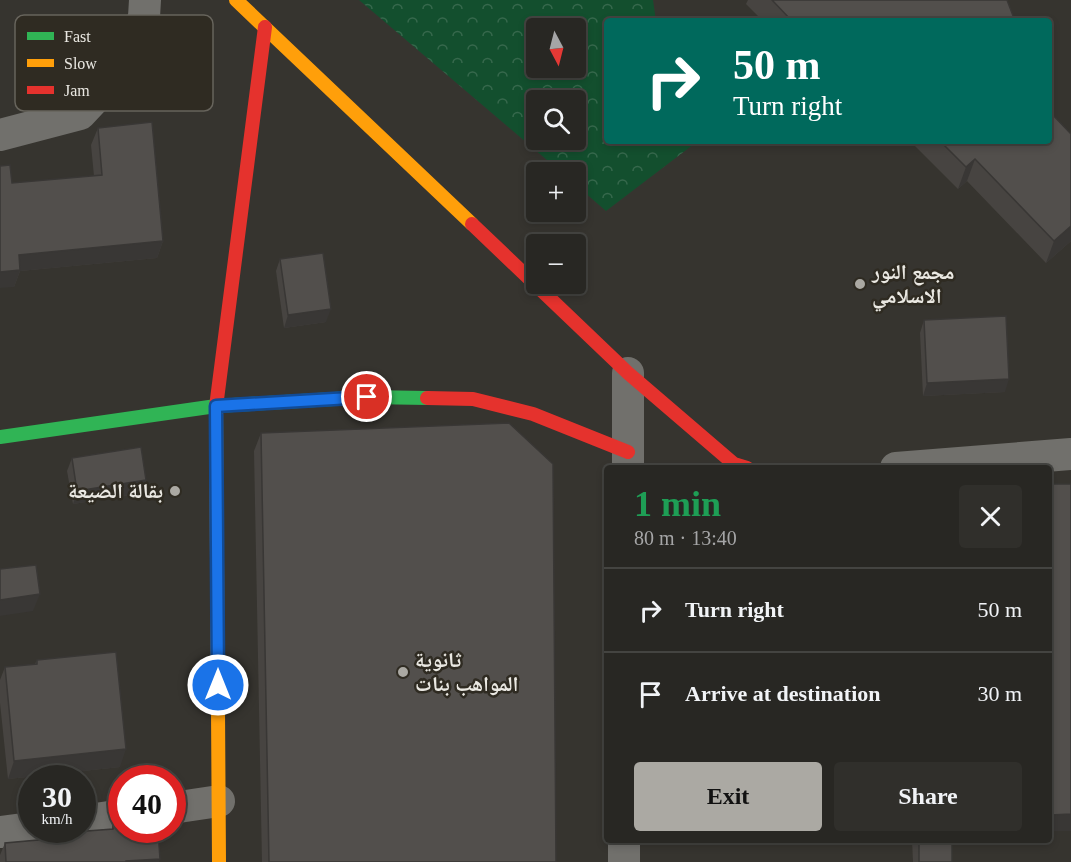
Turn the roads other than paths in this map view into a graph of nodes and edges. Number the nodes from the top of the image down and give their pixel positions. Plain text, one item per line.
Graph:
1 (145, 0) edge
2 (237, 0) edge
3 (144, 15) edge
4 (265, 27) junction
5 (83, 111) edge
6 (0, 135) edge
7 (628, 373) junction
8 (216, 406) junction
9 (0, 437) edge
10 (1071, 454) edge
11 (628, 460) edge
12 (738, 465) edge
13 (934, 465) edge
14 (219, 801) junction
15 (186, 806) edge
16 (18, 830) edge
17 (0, 832) edge
18 (624, 843) edge
19 (219, 862) edge
20 (624, 862) edge

1 - 3 street
2 - 4 street
4 - 7 street
4 - 8 street
5 - 6 street
7 - 11 street
7 - 12 street
8 - 9 street
8 - 11 street
8 - 14 street
10 - 13 street
14 - 15 street
14 - 19 street
16 - 17 street
18 - 20 street

